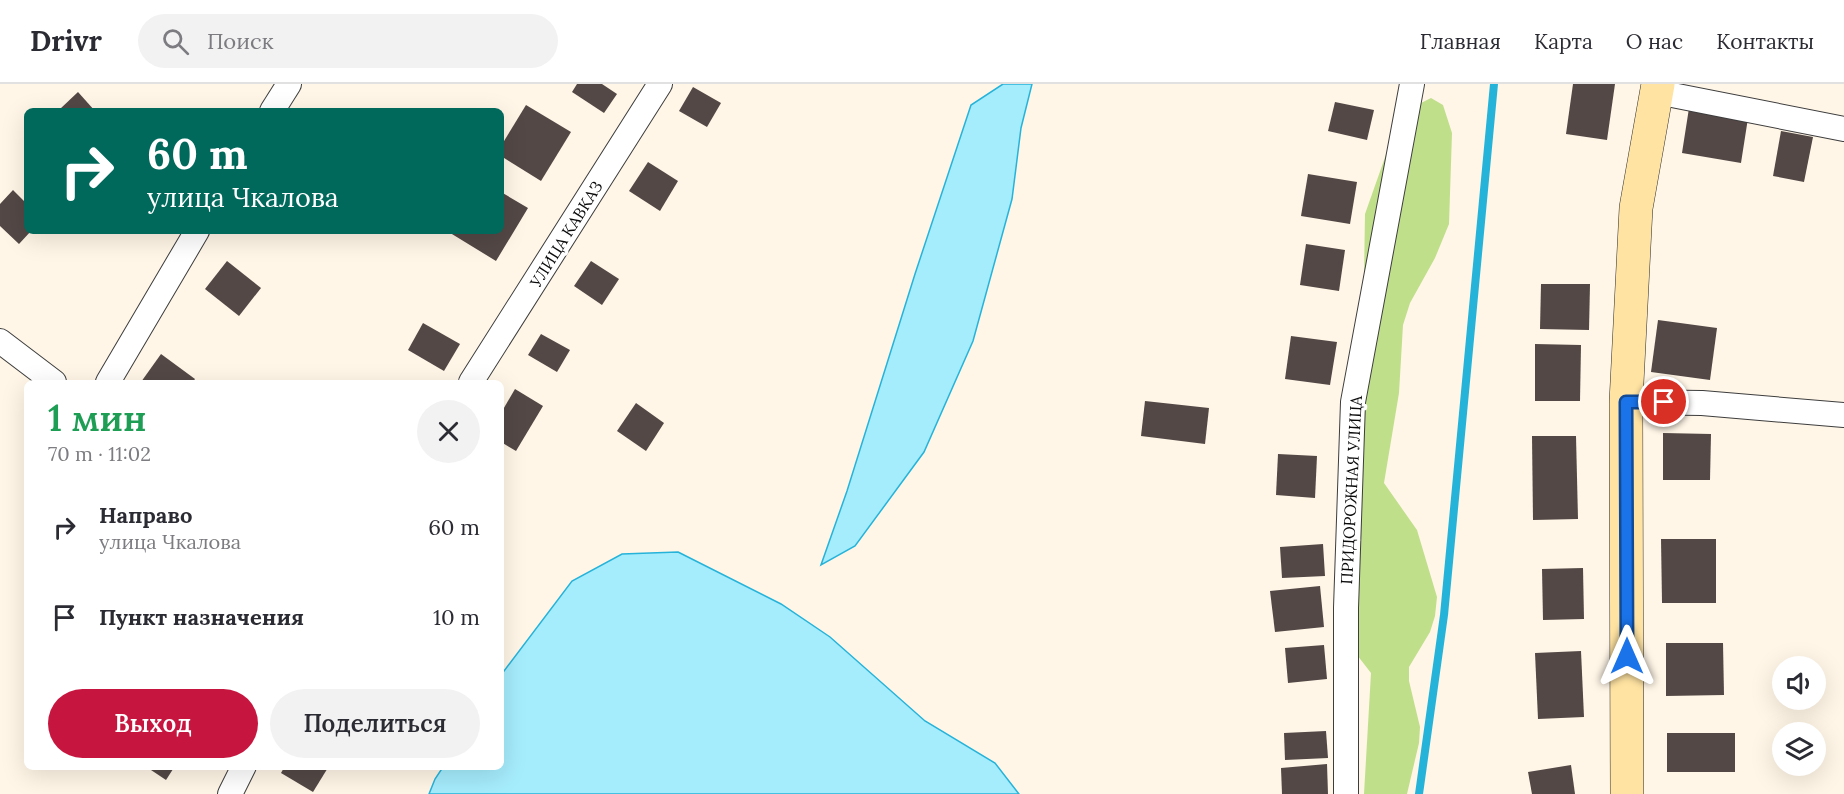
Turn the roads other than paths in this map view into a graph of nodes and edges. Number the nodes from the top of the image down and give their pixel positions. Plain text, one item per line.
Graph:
1 (289, 84) edge
2 (660, 84) edge
3 (1412, 84) edge
4 (1657, 88) edge
5 (274, 108) edge
6 (1844, 129) edge
7 (195, 234) edge
8 (0, 341) edge
9 (51, 380) edge
10 (109, 380) edge
11 (472, 380) edge
12 (1626, 402) junction
13 (1844, 415) edge
14 (242, 770) edge
15 (230, 794) edge
16 (1346, 794) edge
17 (1627, 794) edge

1 - 5 street
2 - 11 street, УЛИЦА КАВКАЗ
3 - 16 street, ПРИДОРОЖНАЯ УЛИЦА
4 - 6 street
4 - 12 main road
7 - 10 street
8 - 9 street
12 - 13 street
12 - 17 main road
14 - 15 street

